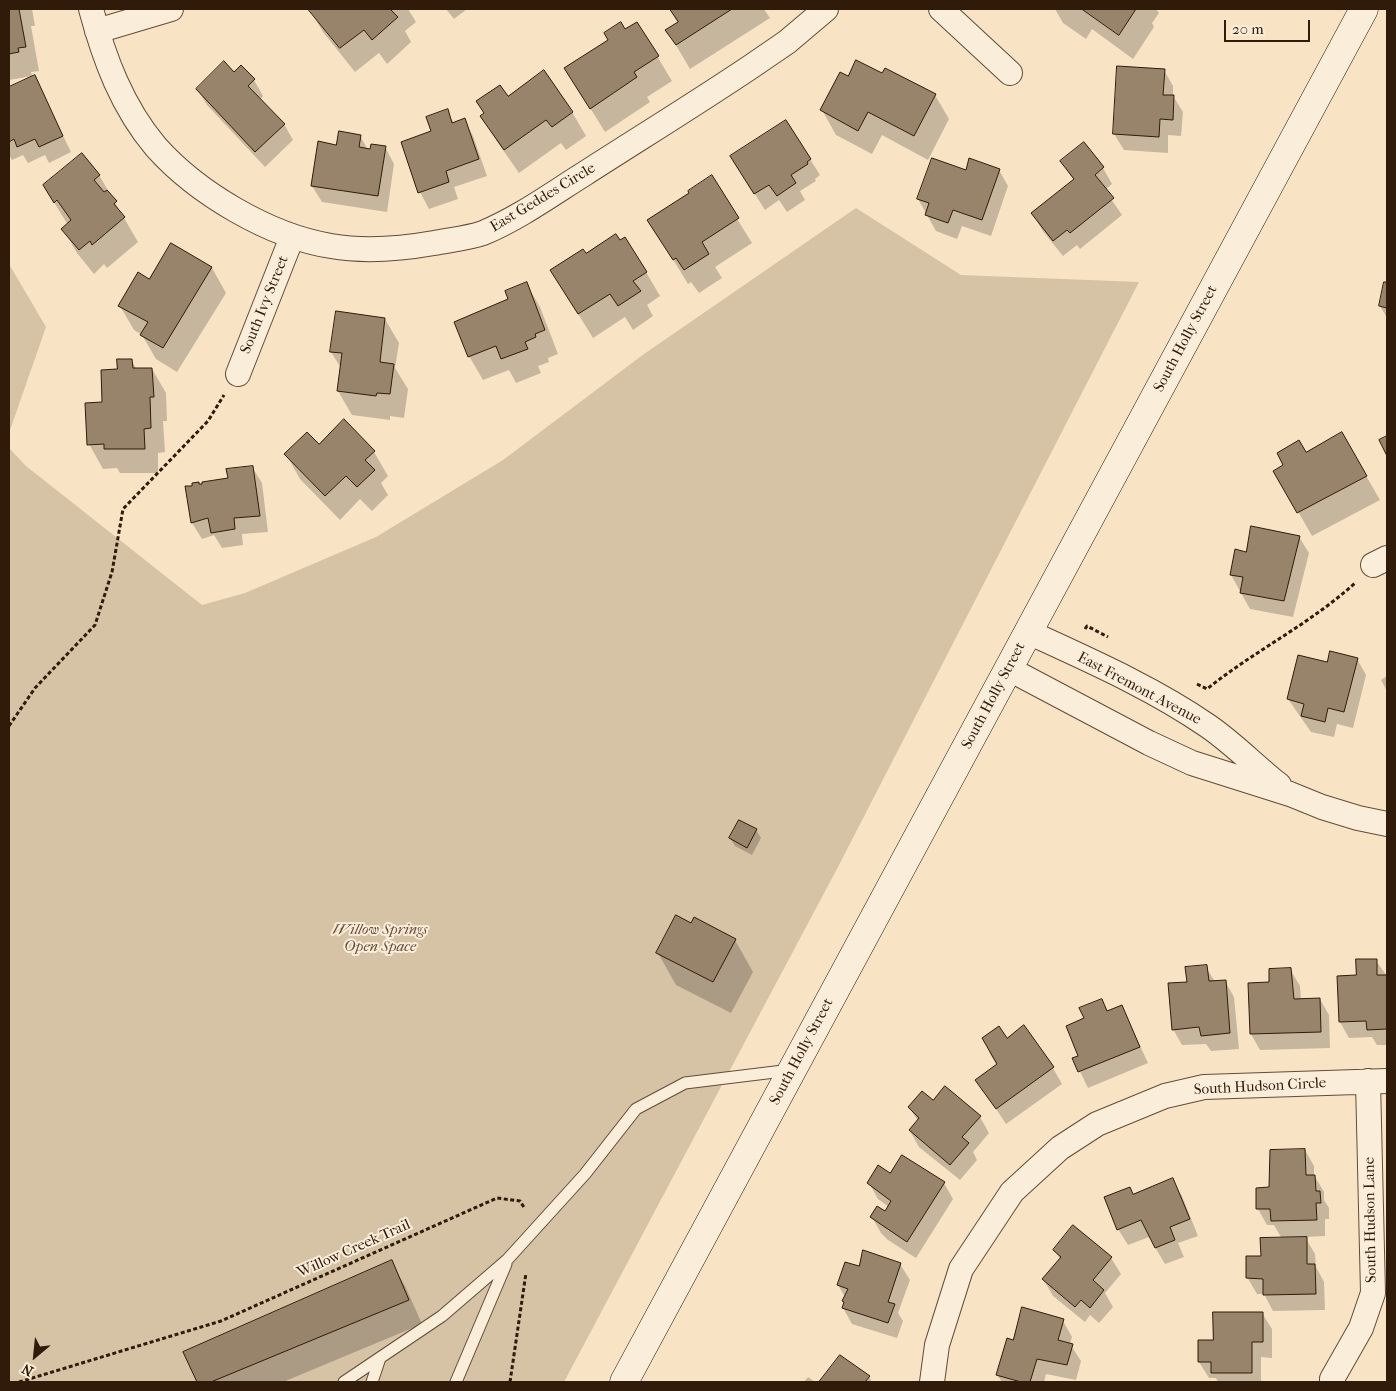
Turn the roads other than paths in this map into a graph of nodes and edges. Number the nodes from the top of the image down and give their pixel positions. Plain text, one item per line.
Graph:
1 (91, 9) edge
2 (171, 9) edge
3 (826, 9) edge
4 (941, 9) edge
5 (1364, 9) edge
6 (97, 31) junction
7 (1010, 73) dead end
8 (292, 237) junction
9 (238, 374) road end
10 (1028, 632) junction
11 (1009, 669) junction
12 (1290, 794) junction
13 (1387, 824) edge
14 (793, 1070) junction
15 (1378, 1081) edge
16 (507, 1260) junction
17 (380, 1358) junction
18 (1332, 1379) dead end
19 (344, 1382) edge
20 (372, 1382) edge
21 (456, 1382) edge
22 (624, 1382) edge
23 (932, 1382) edge

1 - 6 street, East Geddes Circle
2 - 6 street
3 - 8 street, East Geddes Circle
4 - 7 street
5 - 10 main road, South Holly Street
6 - 8 street, East Geddes Circle
8 - 9 street, South Ivy Street
10 - 11 main road, South Holly Street
10 - 12 street, East Fremont Avenue
11 - 12 street, East Fremont Avenue
11 - 14 main road, South Holly Street
12 - 13 street, East Fremont Avenue
14 - 16 lane
14 - 22 main road, South Holly Street
15 - 18 street, South Hudson Lane
15 - 23 street, South Hudson Circle
16 - 17 lane
16 - 21 lane
17 - 19 lane
17 - 20 lane

